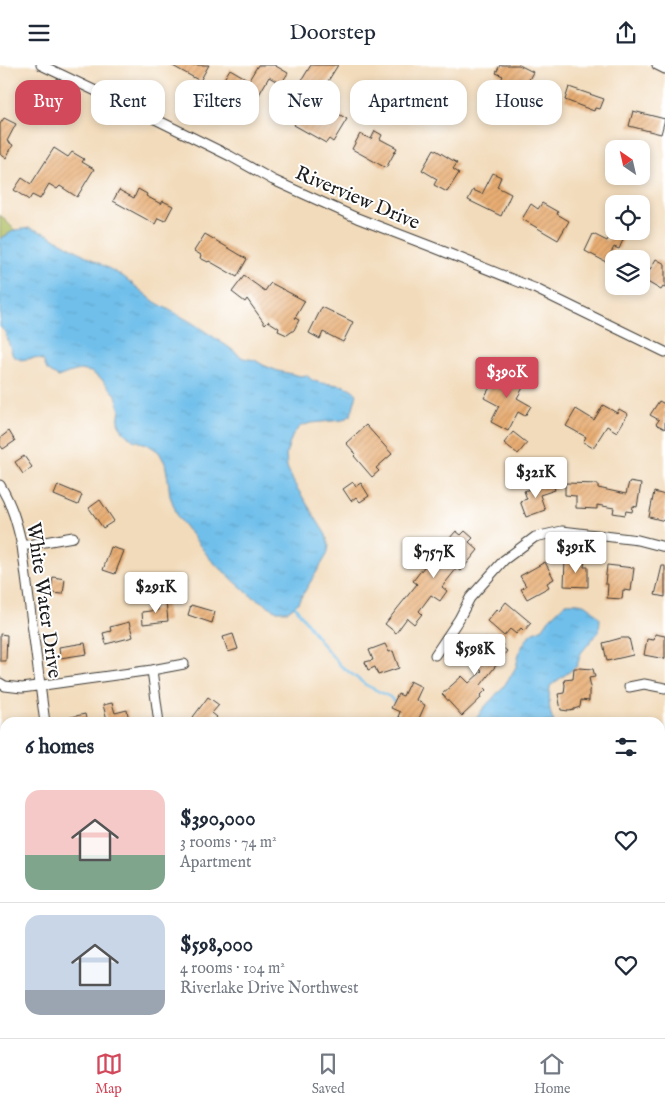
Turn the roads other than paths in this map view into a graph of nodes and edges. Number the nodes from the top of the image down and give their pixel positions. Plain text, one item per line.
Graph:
1 (41, 65) edge
2 (657, 65) edge
3 (665, 69) edge
4 (665, 352) edge
5 (0, 485) edge
6 (73, 537) dead end
7 (22, 546) junction
8 (665, 547) edge
9 (435, 655) dead end
10 (184, 664) dead end
11 (152, 670) junction
12 (0, 683) edge
13 (40, 685) junction
14 (629, 687) dead end
15 (665, 688) edge
16 (44, 717) edge
17 (158, 717) edge

1 - 4 street, Riverview Drive
2 - 3 street
5 - 7 street, White Water Drive
6 - 7 street
7 - 13 street, White Water Drive
8 - 9 street
10 - 11 street
11 - 13 street
11 - 17 street
12 - 13 street
13 - 16 street, White Water Drive
14 - 15 street

